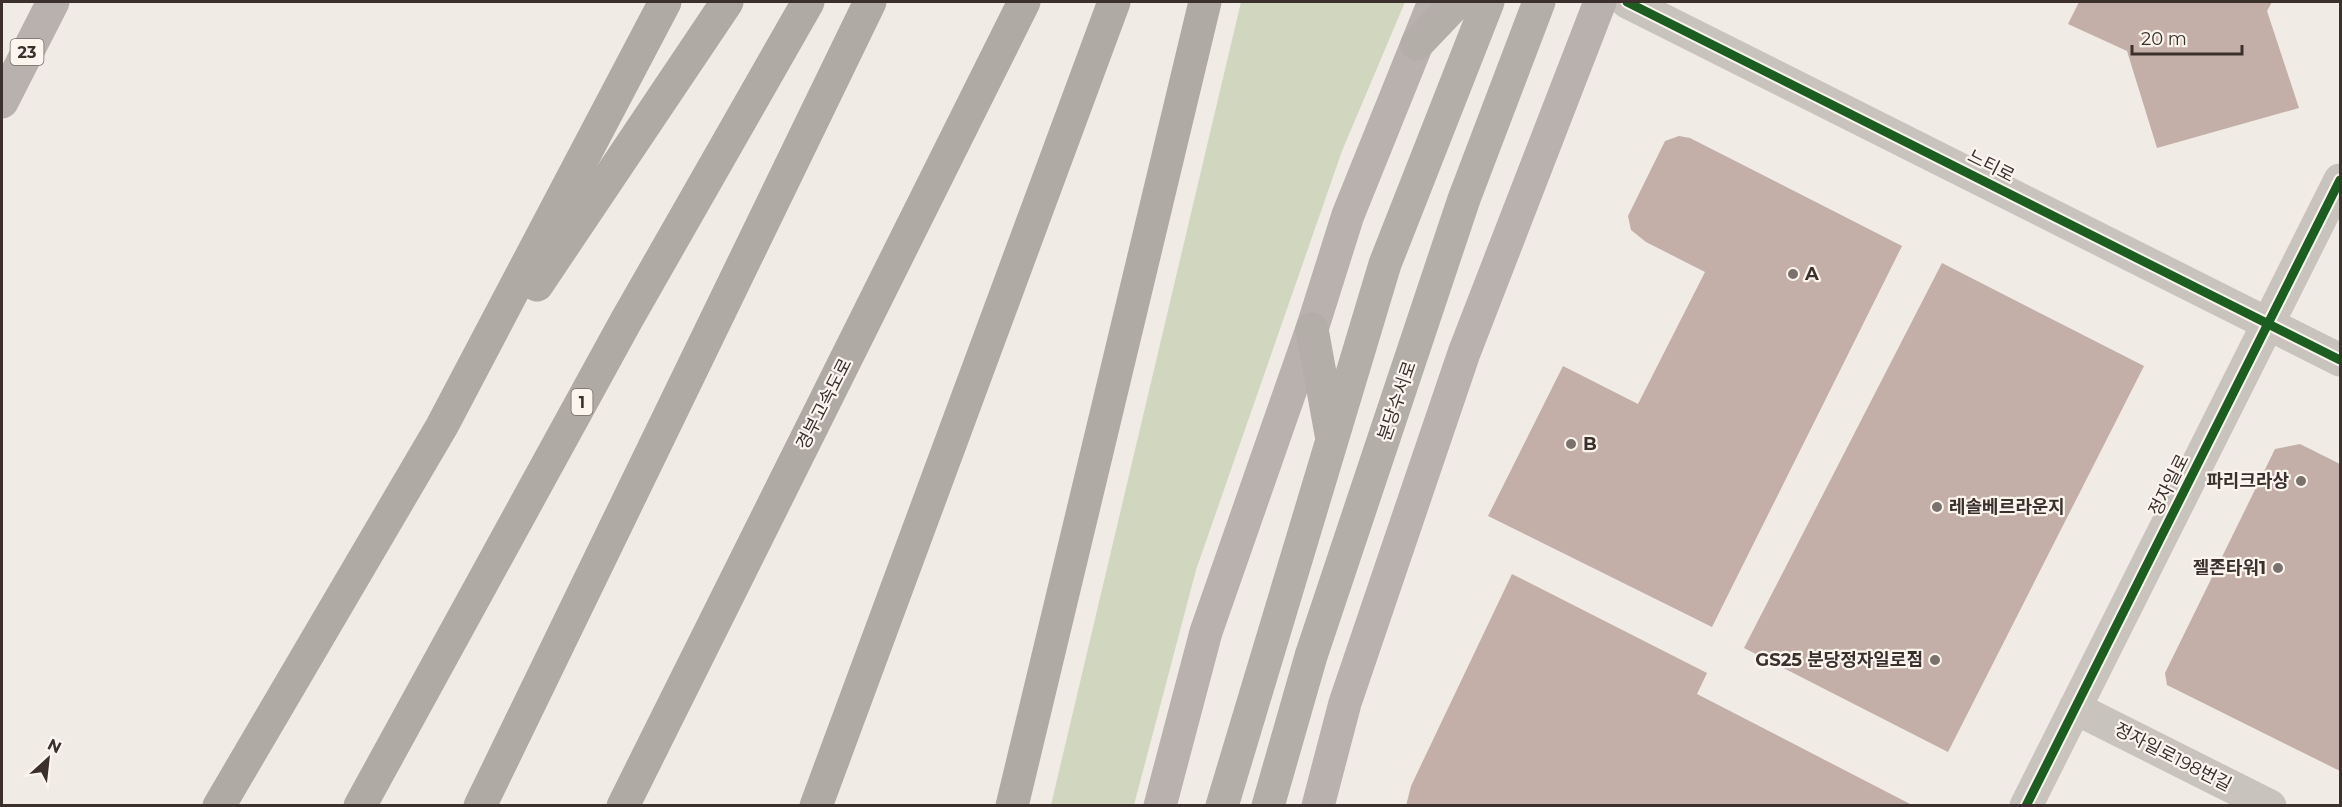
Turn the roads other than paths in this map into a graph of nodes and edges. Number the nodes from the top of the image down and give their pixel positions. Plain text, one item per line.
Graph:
1 (53, 2) edge
2 (665, 2) edge
3 (727, 2) edge
4 (808, 2) edge
5 (870, 2) edge
6 (1024, 2) edge
7 (1114, 2) edge
8 (1205, 2) edge
9 (1434, 2) edge
10 (1457, 2) edge
11 (1488, 2) edge
12 (1539, 2) edge
13 (1600, 2) edge
14 (1627, 2) edge
15 (1417, 44) junction
16 (2, 102) edge
17 (2340, 180) edge
18 (2268, 324) junction
19 (1312, 329) junction
20 (2340, 360) edge
21 (442, 426) junction
22 (1332, 438) junction
23 (2075, 708) junction
24 (219, 806) edge
25 (360, 806) edge
26 (480, 806) edge
27 (623, 806) edge
28 (816, 806) edge
29 (1012, 806) edge
30 (1160, 806) edge
31 (1222, 806) edge
32 (1268, 806) edge
33 (1318, 806) edge
34 (2026, 806) edge
35 (2270, 806) edge

1 - 16 main road, 23
2 - 21 highway
3 - 21 highway
4 - 25 highway, 1
5 - 26 highway
6 - 27 highway, 경부고속도로
7 - 28 highway
8 - 29 highway
9 - 15 main road
10 - 15 highway
11 - 22 highway
12 - 32 highway, 분당수서로
13 - 33 main road
14 - 18 street, 느티로
15 - 19 main road
17 - 18 street, 정자일로
18 - 20 street, 느티로
18 - 23 street, 정자일로
19 - 22 highway
19 - 30 main road
21 - 24 highway
22 - 31 highway
23 - 34 street, 정자일로
23 - 35 street, 정자일로198번길

